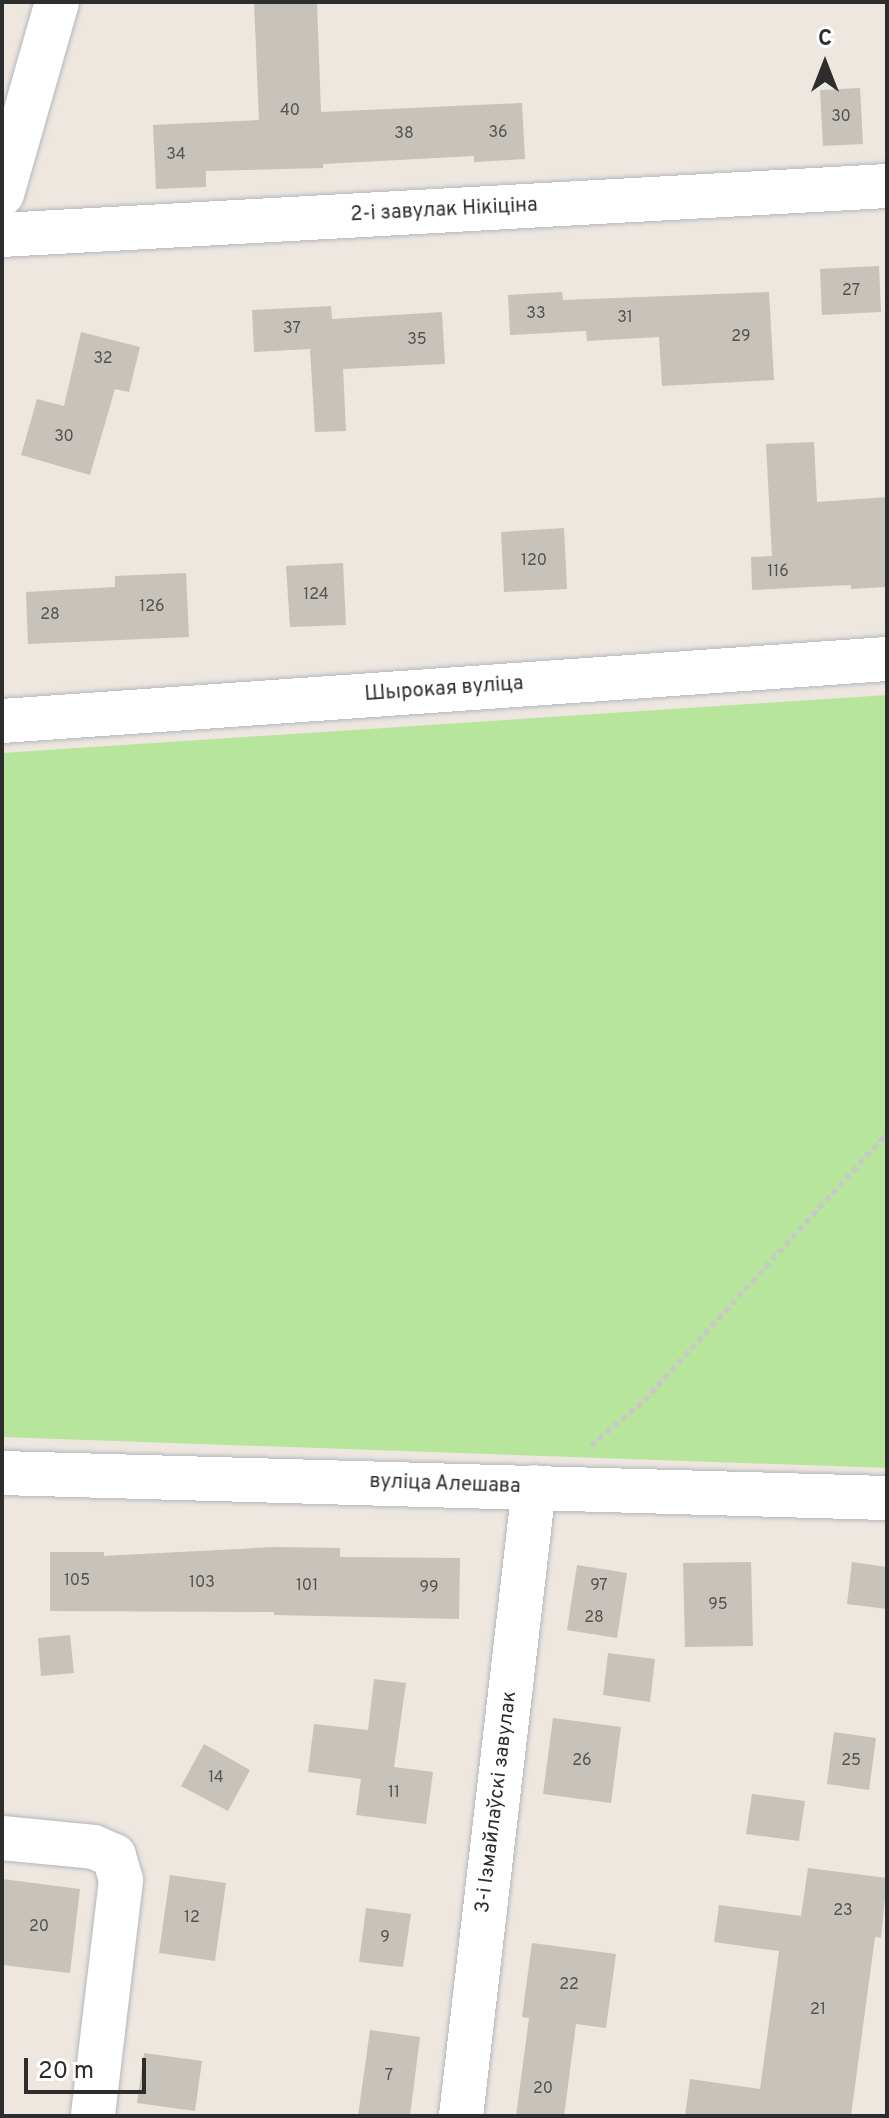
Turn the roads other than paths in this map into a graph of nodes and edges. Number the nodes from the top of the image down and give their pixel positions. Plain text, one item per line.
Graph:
1 (57, 2) edge
2 (887, 186) edge
3 (2, 194) edge
4 (2, 235) edge
5 (887, 659) edge
6 (2, 721) edge
7 (2, 1473) edge
8 (534, 1487) junction
9 (887, 1498) edge
10 (2, 1838) edge
11 (93, 2116) edge
12 (461, 2116) edge

1 - 3 street
2 - 4 street, 2-і завулак Нікіціна
5 - 6 street, Шырокая вуліца
7 - 8 street, вуліца Алешава
8 - 9 street, вуліца Алешава
8 - 12 street, 3-і Ізмайлаўскі завулак
10 - 11 street

